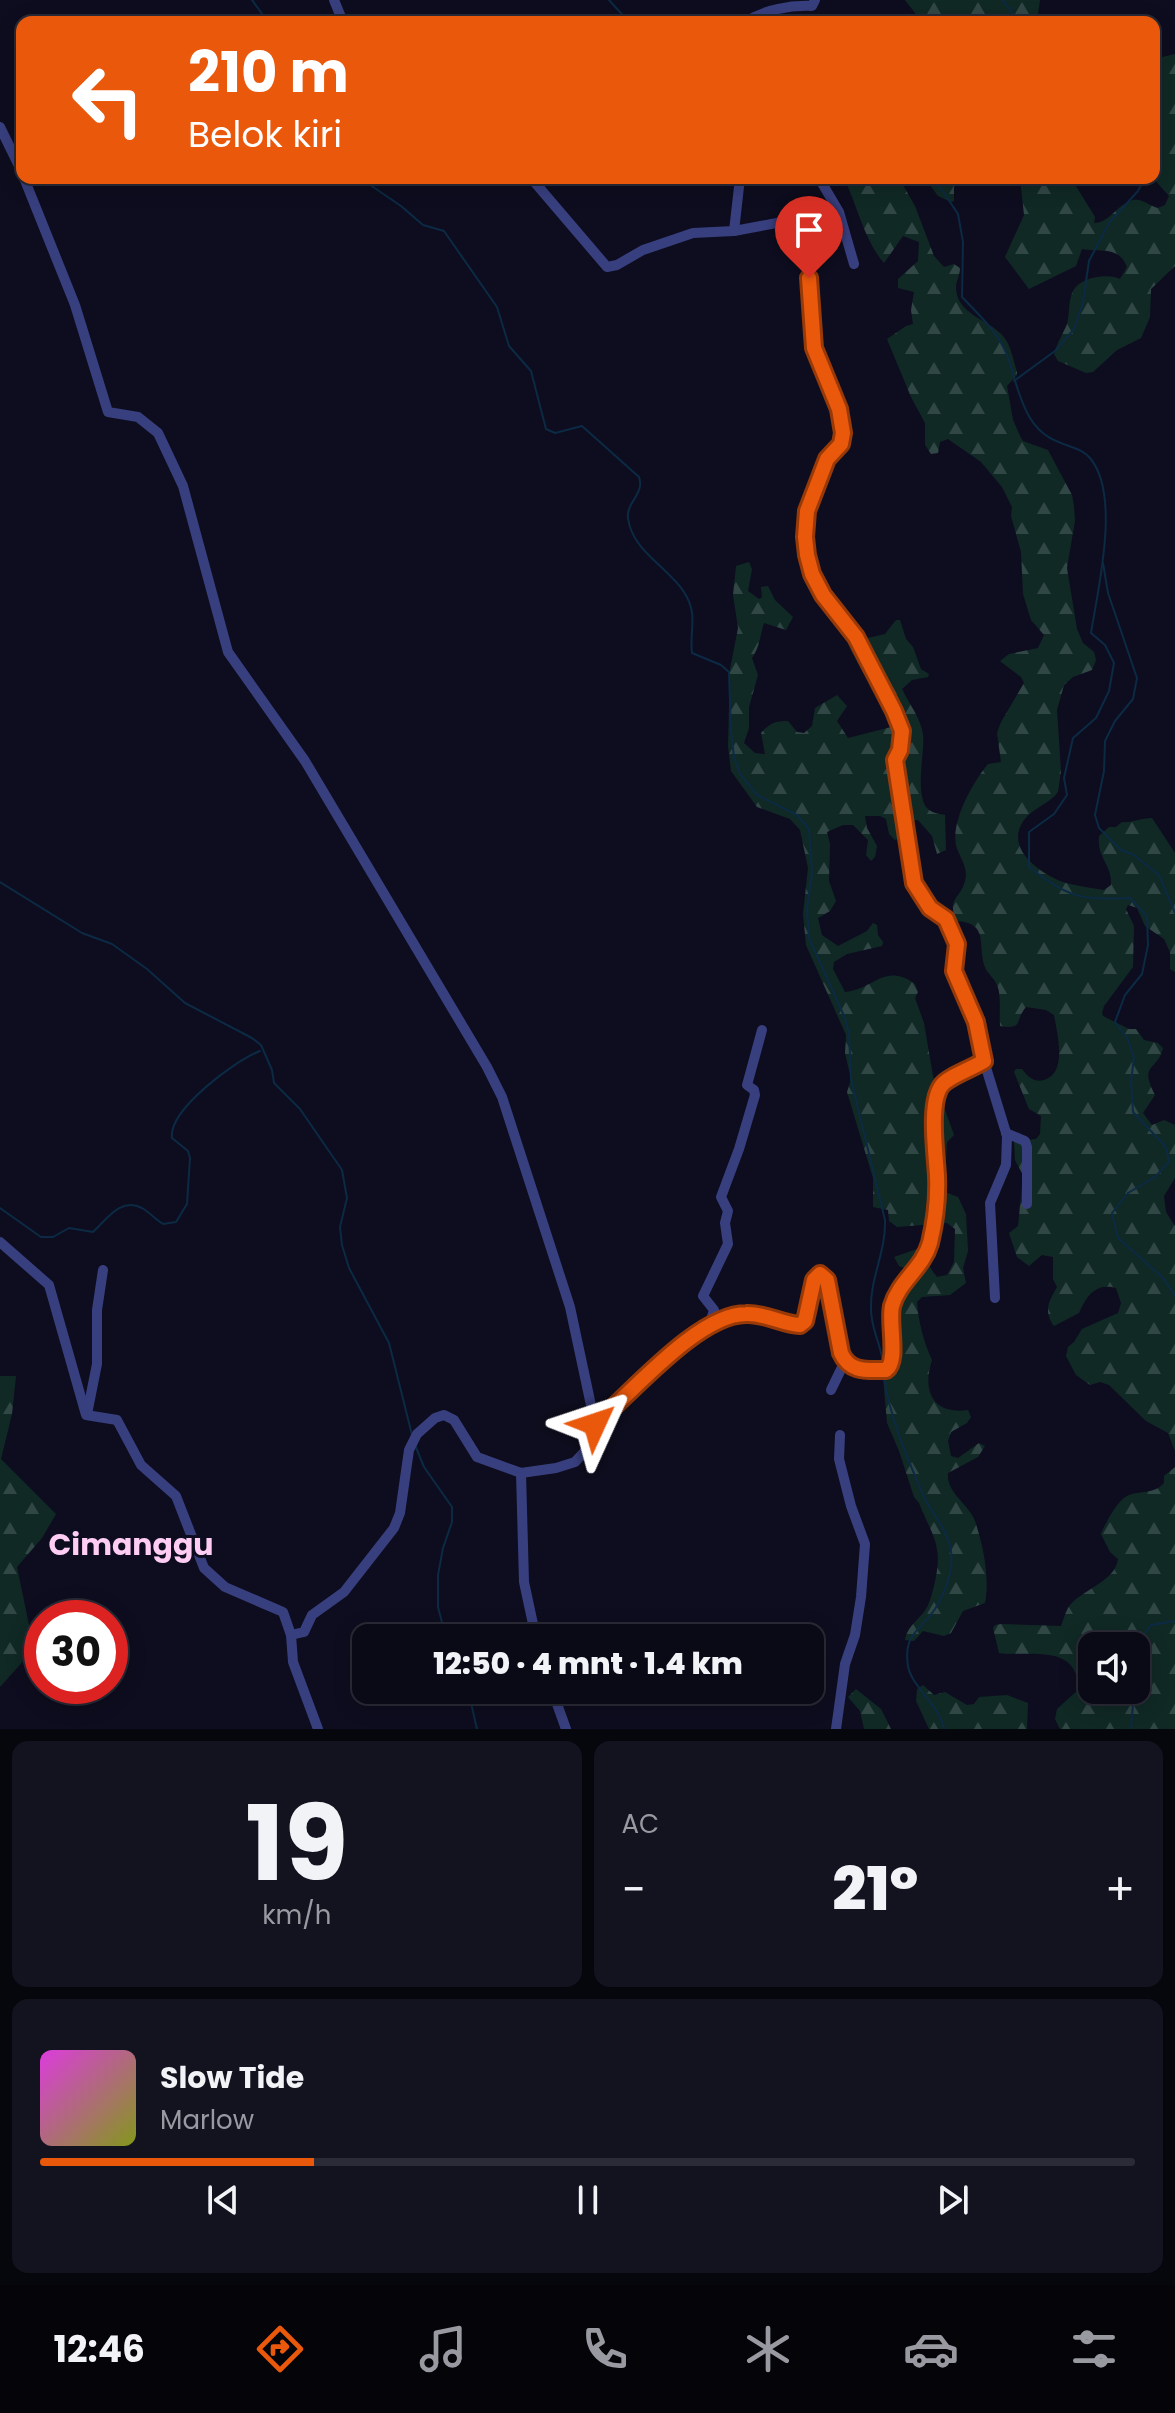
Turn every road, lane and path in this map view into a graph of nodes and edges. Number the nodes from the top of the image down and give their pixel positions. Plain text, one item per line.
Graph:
1 (815, 0) edge
2 (759, 16) edge
3 (0, 127) edge
4 (16, 160) edge
5 (26, 184) edge
6 (536, 184) edge
7 (739, 184) edge
8 (823, 184) edge
9 (734, 231) junction
10 (854, 264) dead end
11 (762, 1030) dead end
12 (984, 1061) junction
13 (1006, 1133) junction
14 (1027, 1204) dead end
15 (0, 1242) edge
16 (103, 1270) dead end
17 (995, 1298) dead end
18 (709, 1326) junction
19 (845, 1361) junction
20 (831, 1390) dead end
21 (86, 1415) junction
22 (595, 1424) junction
23 (840, 1435) dead end
24 (521, 1473) junction
25 (533, 1624) edge
26 (291, 1635) junction
27 (557, 1704) edge
28 (318, 1729) edge
29 (566, 1729) edge
30 (836, 1729) edge

1 - 2 street
3 - 4 street
5 - 22 street
6 - 9 street
7 - 9 street
8 - 10 street
9 - 12 street
11 - 18 street
12 - 13 street
12 - 19 street
13 - 14 street
13 - 17 street
15 - 21 street
16 - 21 street
18 - 19 street
18 - 22 street
19 - 20 street
21 - 26 street
22 - 24 street
23 - 30 street
24 - 25 street
24 - 26 street
26 - 28 street
27 - 29 street

